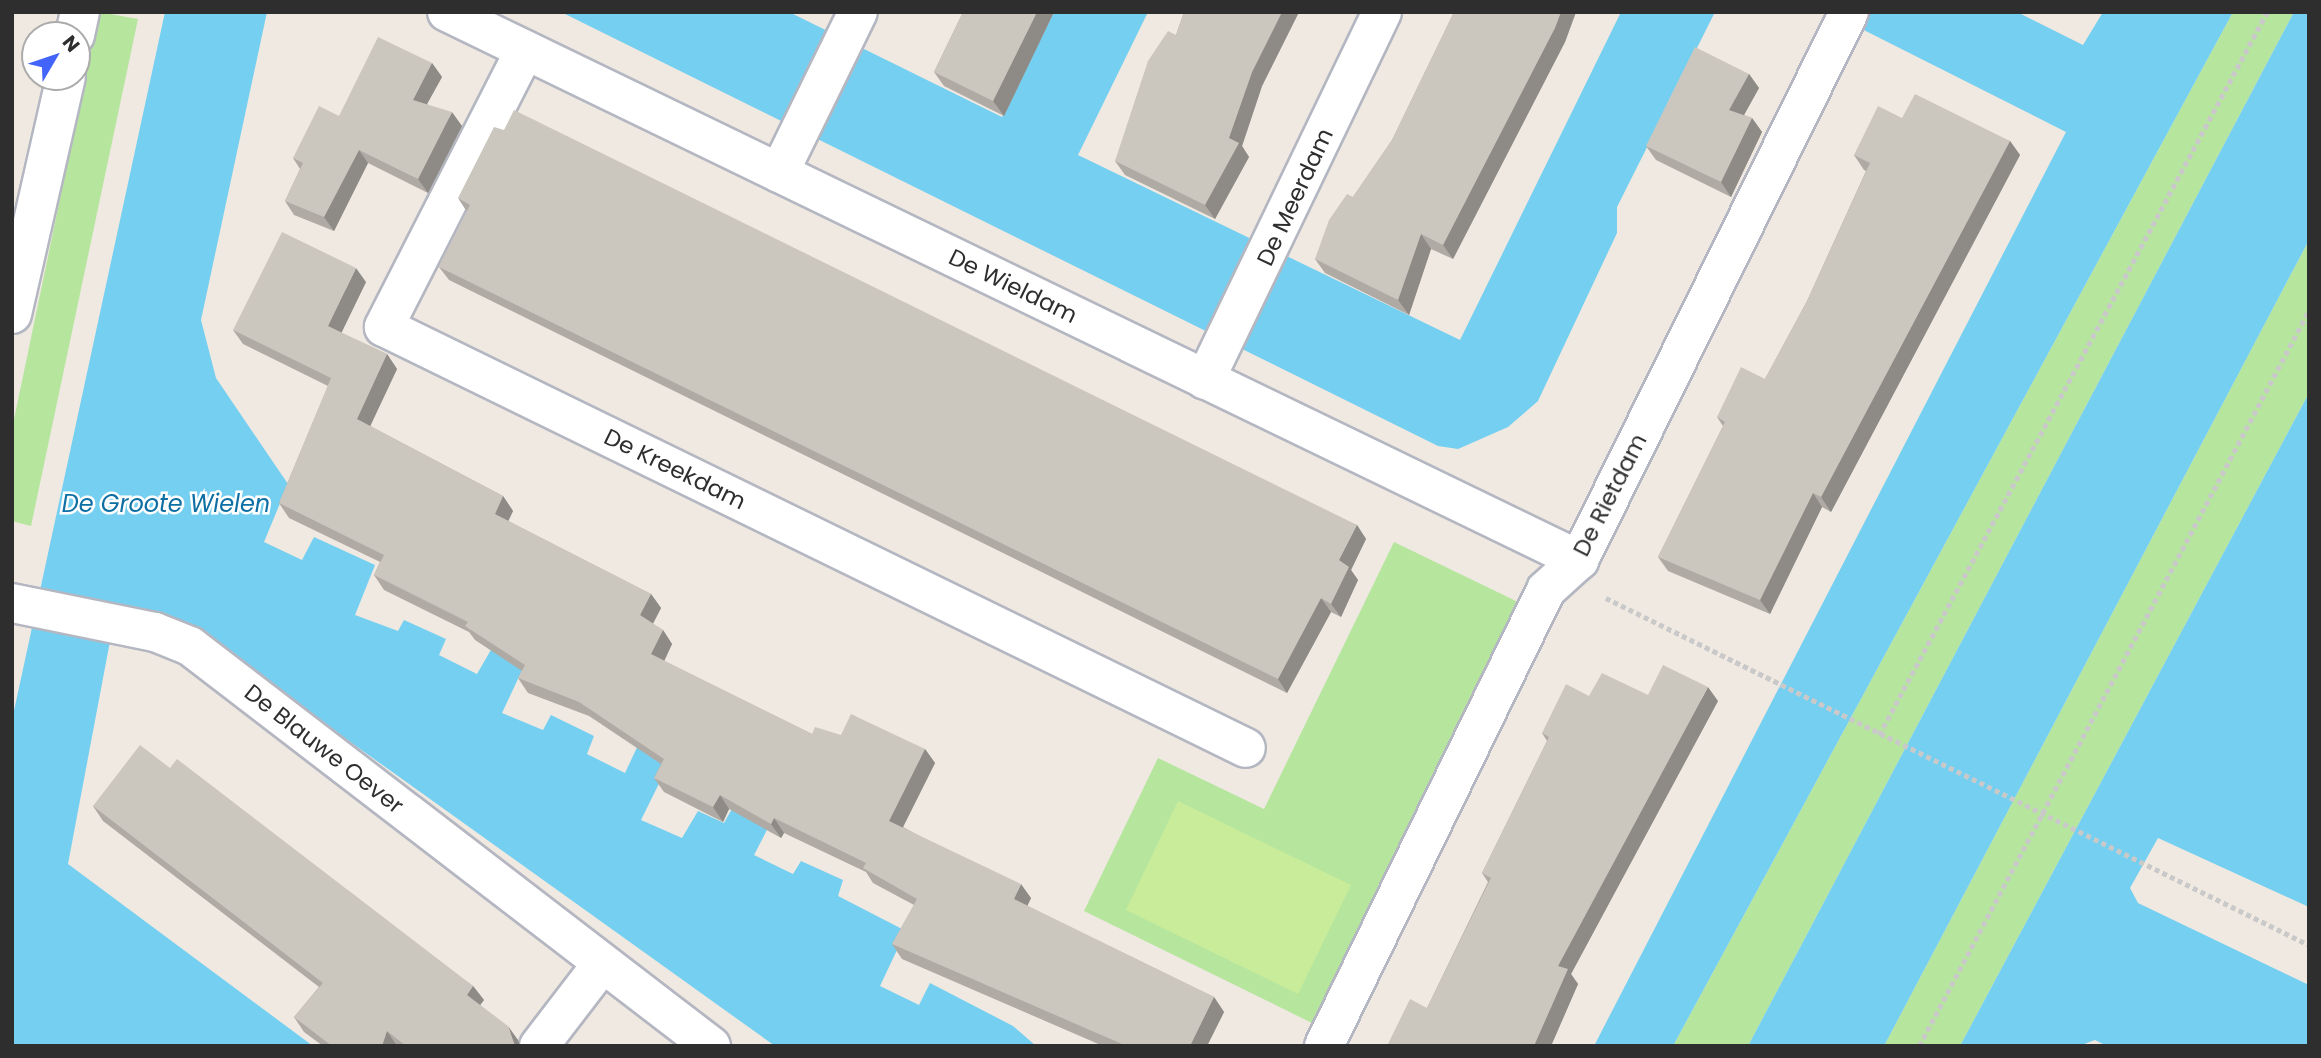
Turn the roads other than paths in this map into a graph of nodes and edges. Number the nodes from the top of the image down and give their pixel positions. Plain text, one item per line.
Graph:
1 (447, 12) edge
2 (1382, 12) edge
3 (855, 16) edge
4 (1844, 21) edge
5 (525, 50) junction
6 (63, 91) edge
7 (786, 160) junction
8 (12, 314) edge
9 (1212, 366) junction
10 (1570, 568) junction
11 (17, 604) edge
12 (1246, 748) dead end
13 (602, 964) junction
14 (538, 1046) edge
15 (711, 1046) edge
16 (1324, 1046) edge

1 - 5 street, De Wieldam
2 - 9 street, De Meerdam
3 - 7 street
4 - 10 street, De Rietdam
5 - 7 street, De Wieldam
5 - 12 street, De Kreekdam
6 - 8 street
7 - 9 street, De Wieldam
9 - 10 street, De Wieldam
10 - 16 street, De Rietdam
11 - 13 street, De Blauwe Oever
13 - 14 street
13 - 15 street, De Blauwe Oever

